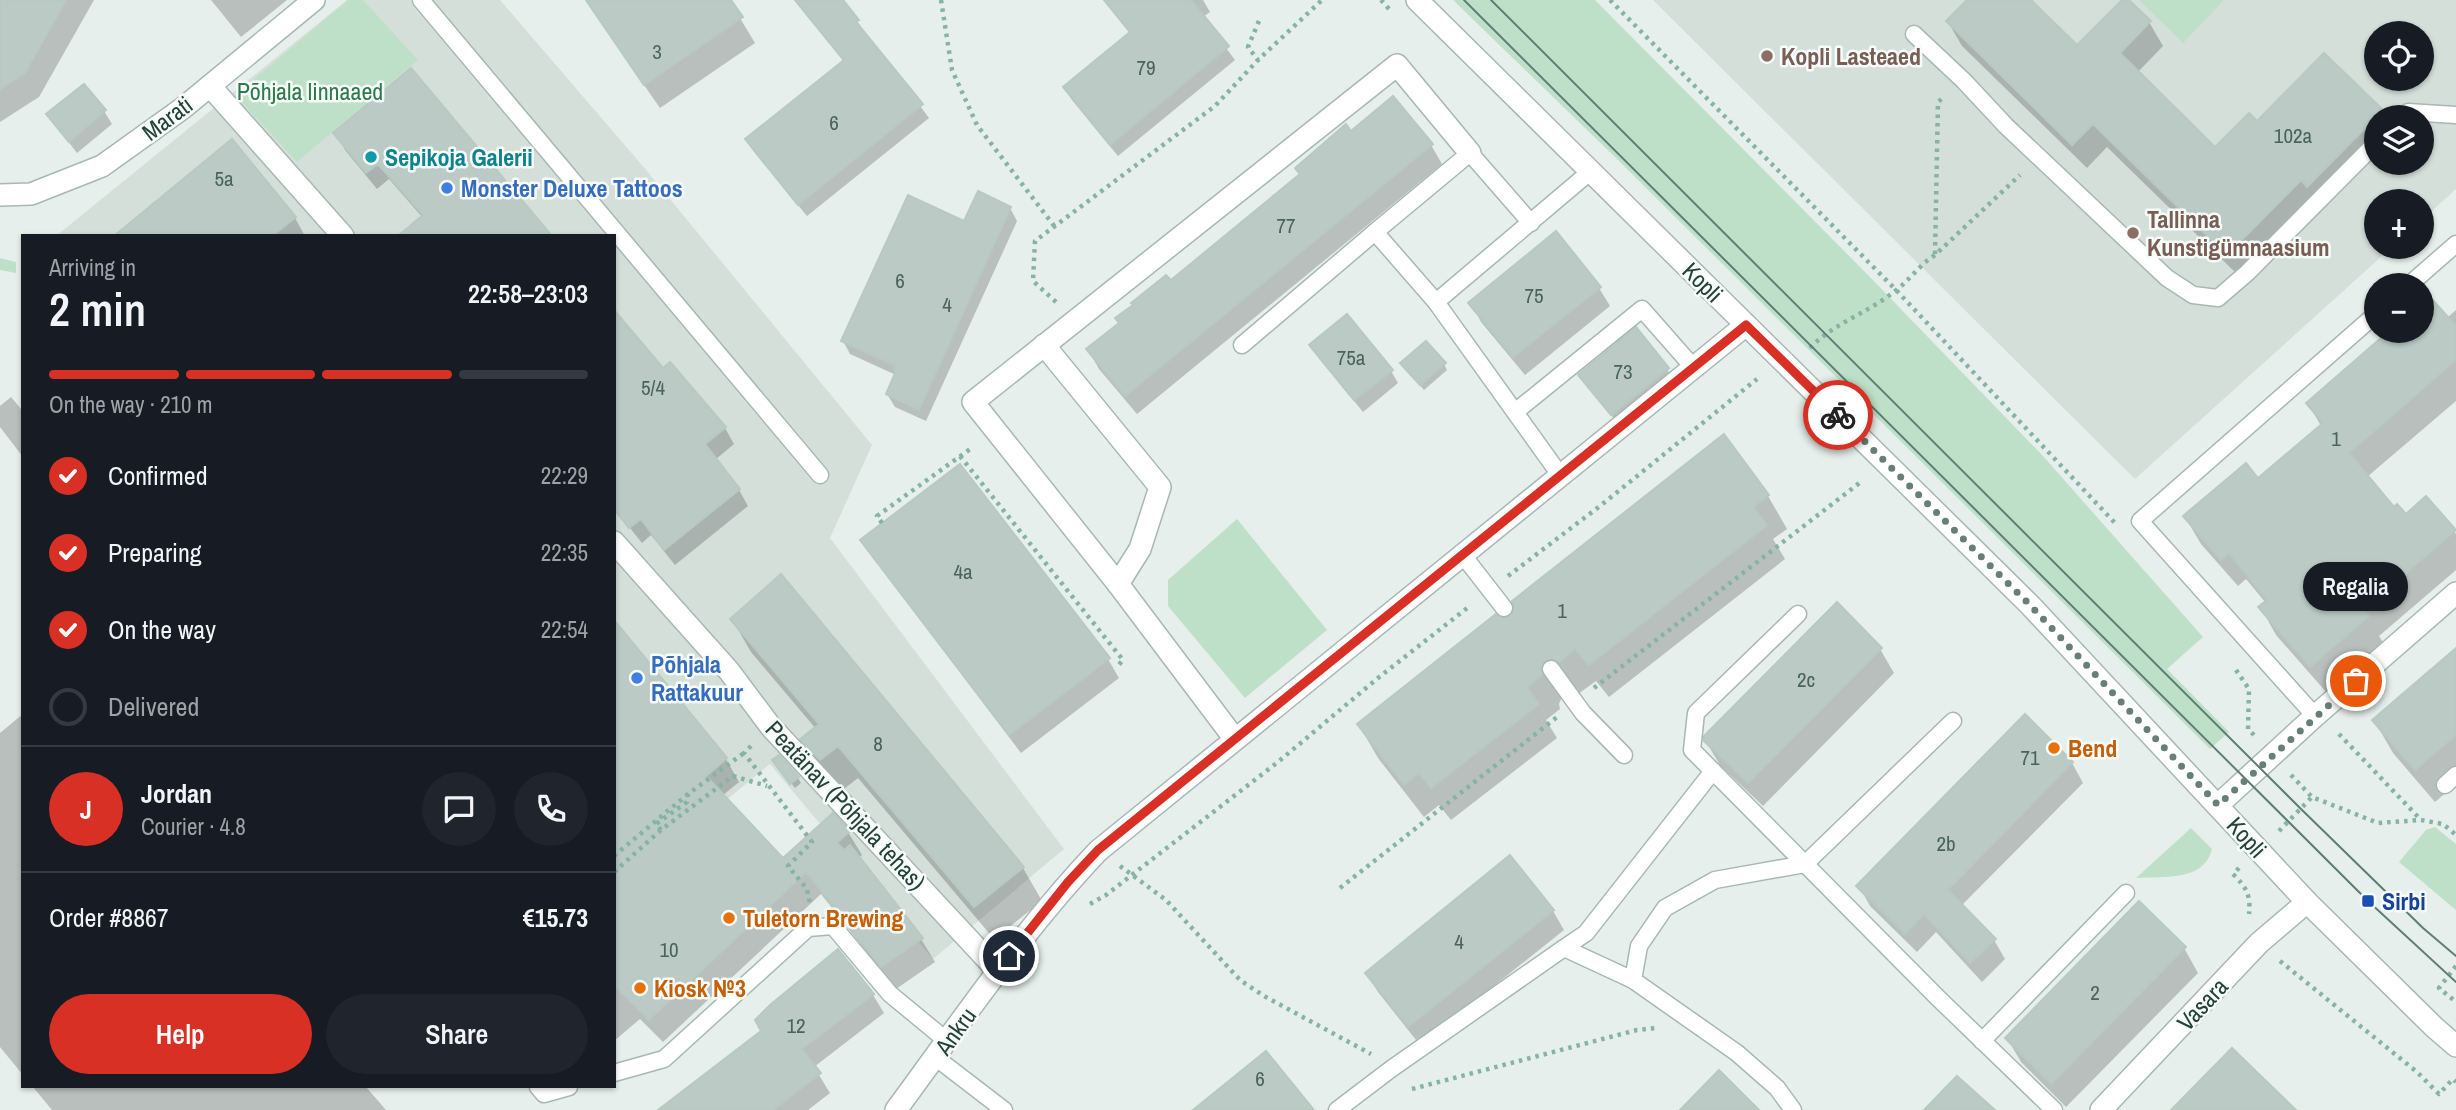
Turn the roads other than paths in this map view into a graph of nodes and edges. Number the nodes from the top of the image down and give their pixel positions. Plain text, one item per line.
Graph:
1 (314, 0) edge
2 (421, 0) edge
3 (1417, 0) edge
4 (1914, 34) dead end
5 (210, 86) junction
6 (2434, 114) edge
7 (2456, 115) edge
8 (1469, 153) junction
9 (2364, 156) edge
10 (1591, 171) junction
11 (0, 195) edge
12 (1531, 223) junction
13 (1375, 232) junction
14 (342, 234) edge
15 (2456, 244) edge
16 (2423, 273) edge
17 (1436, 302) junction
18 (2364, 324) edge
19 (1746, 325) junction
20 (1044, 345) junction
21 (1242, 345) dead end
22 (1693, 367) junction
23 (1514, 412) junction
24 (820, 475) dead end
25 (1560, 475) junction
26 (616, 544) edge
27 (1462, 554) junction
28 (1118, 584) junction
29 (2456, 593) edge
30 (1504, 608) dead end
31 (1798, 614) dead end
32 (1551, 668) dead end
33 (2315, 716) junction
34 (1954, 721) dead end
35 (1234, 738) junction
36 (1624, 755) dead end
37 (1713, 771) junction
38 (2218, 805) junction
39 (1805, 864) junction
40 (2126, 893) dead end
41 (2307, 902) junction
42 (1564, 948) junction
43 (998, 971) junction
44 (1633, 980) junction
45 (1982, 1041) junction
46 (2456, 1046) edge
47 (941, 1049) junction
48 (616, 1072) edge
49 (539, 1088) edge
50 (565, 1088) edge
51 (896, 1110) edge
52 (1004, 1110) edge
53 (1337, 1110) edge
54 (1793, 1110) edge
55 (2054, 1110) edge
56 (2101, 1110) edge

1 - 5 street, Marati
2 - 24 lane
3 - 10 street, Kopli
4 - 9 lane
5 - 11 street, Marati
5 - 14 street
6 - 7 lane
8 - 12 lane
8 - 13 lane
8 - 20 street
10 - 12 lane
10 - 19 street, Kopli
12 - 17 lane
13 - 17 lane
13 - 21 lane
15 - 16 lane
17 - 23 lane
18 - 33 lane
19 - 22 street, Ankru
19 - 38 street, Kopli
20 - 28 street
20 - 28 street
22 - 23 lane
22 - 25 street, Ankru
23 - 25 lane
25 - 27 street, Ankru
26 - 43 street, Peatänav (Põhjala tehas)
27 - 30 lane
27 - 35 street, Ankru
28 - 35 street
29 - 33 street
31 - 37 lane
32 - 36 lane
33 - 38 street
34 - 39 lane
35 - 43 street, Ankru
37 - 39 lane
37 - 42 lane
38 - 41 street, Kopli
39 - 44 lane
39 - 45 lane
40 - 45 lane
41 - 46 street, Kopli
41 - 56 street, Vasara
42 - 44 lane
42 - 53 lane
43 - 47 street, Ankru
44 - 54 lane
45 - 55 lane
47 - 48 lane
47 - 51 street, Ankru
47 - 52 lane
49 - 50 lane

